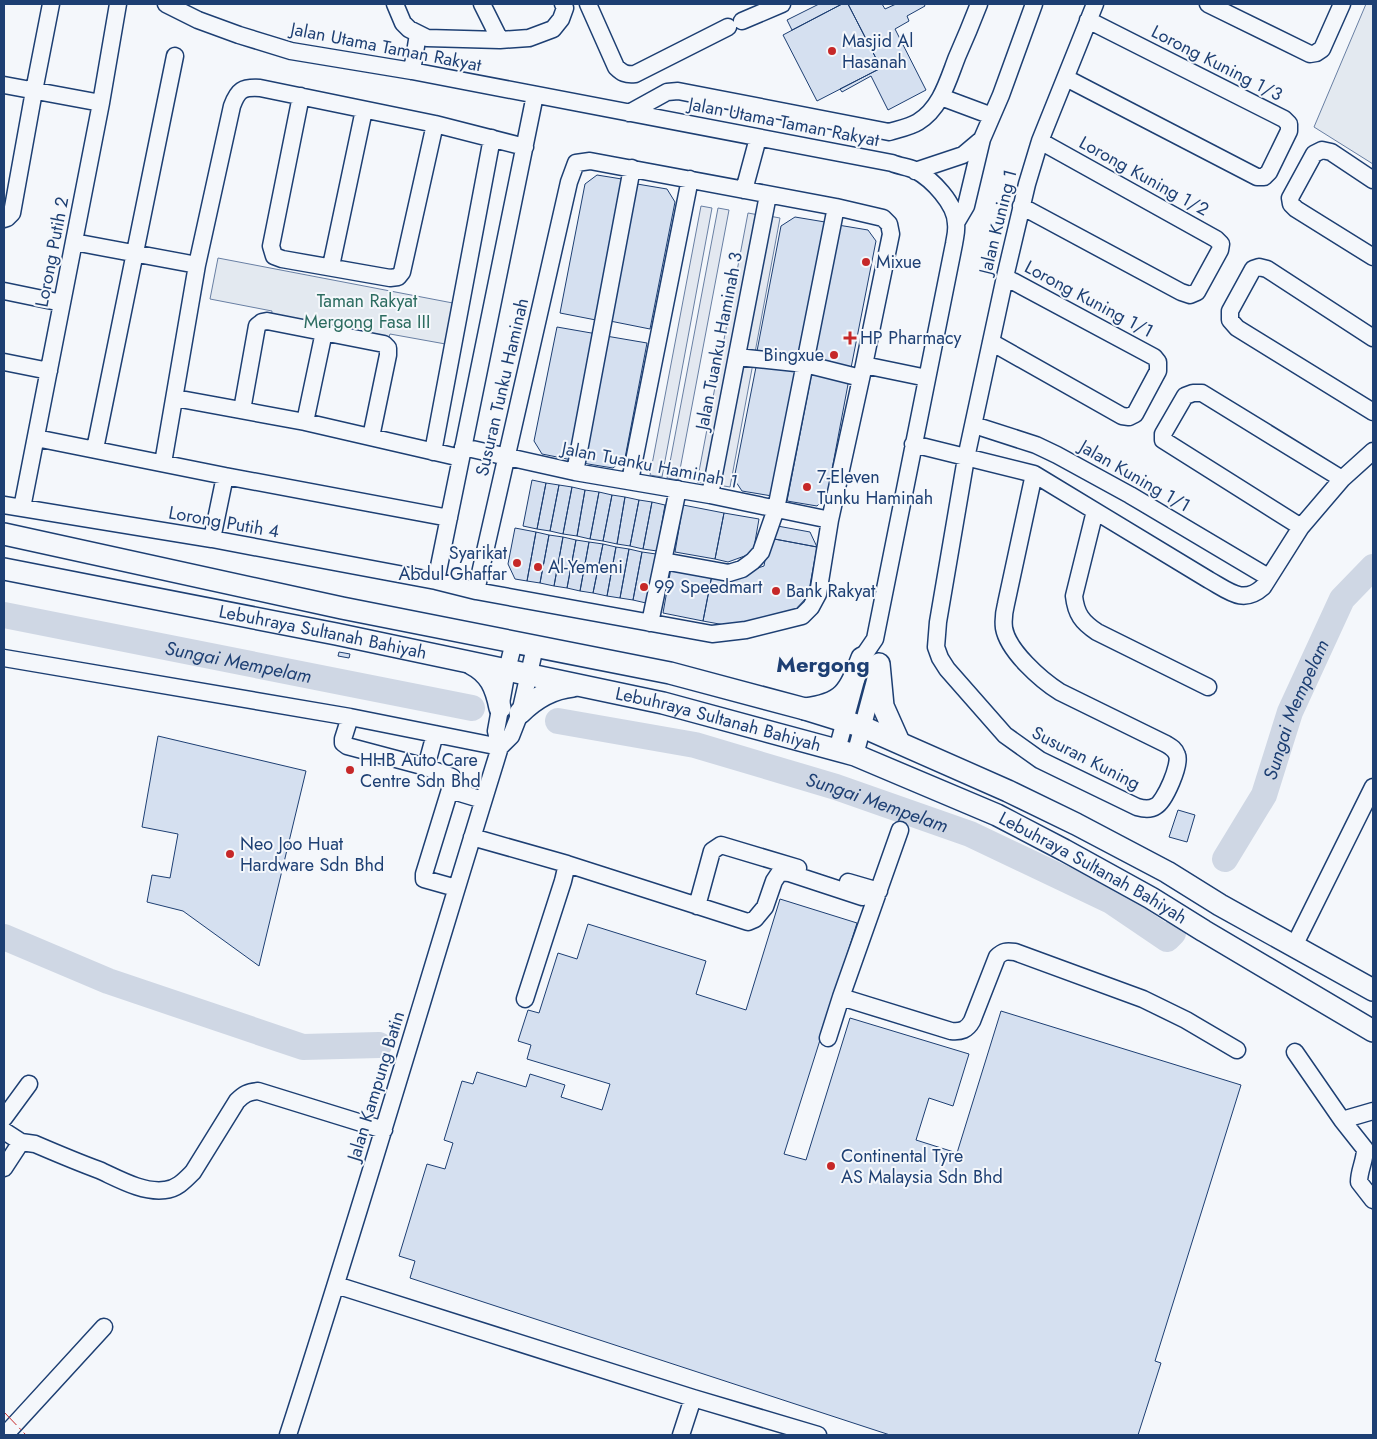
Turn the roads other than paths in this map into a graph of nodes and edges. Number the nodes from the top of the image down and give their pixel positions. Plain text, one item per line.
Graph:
1 (51, 4) edge
2 (118, 4) edge
3 (166, 4) edge
4 (394, 4) edge
5 (482, 4) edge
6 (563, 4) edge
7 (588, 4) edge
8 (782, 4) edge
9 (980, 4) edge
10 (1034, 4) edge
11 (1095, 4) edge
12 (1208, 4) edge
13 (1342, 4) edge
14 (1088, 20) junction
15 (418, 34) junction
16 (500, 40) junction
17 (175, 56) dead end
18 (412, 71) junction
19 (1066, 78) junction
20 (4, 85) edge
21 (34, 91) junction
22 (535, 95) junction
23 (301, 96) junction
24 (941, 98) junction
25 (101, 103) junction
26 (364, 110) junction
27 (629, 113) junction
28 (992, 116) junction
29 (435, 124) junction
30 (492, 138) junction
31 (758, 138) junction
32 (982, 139) junction
33 (1040, 141) junction
34 (525, 147) junction
35 (632, 168) junction
36 (915, 171) junction
37 (690, 179) junction
38 (1373, 180) edge
39 (744, 190) junction
40 (768, 194) junction
41 (1022, 206) junction
42 (836, 207) junction
43 (8, 216) edge
44 (956, 223) junction
45 (74, 242) junction
46 (135, 253) junction
47 (1373, 257) edge
48 (198, 265) junction
49 (330, 266) junction
50 (1005, 277) junction
51 (4, 291) edge
52 (62, 303) junction
53 (324, 332) junction
54 (1373, 338) edge
55 (991, 342) junction
56 (737, 357) junction
57 (4, 362) edge
58 (805, 364) junction
59 (49, 371) junction
60 (863, 371) junction
61 (927, 378) junction
62 (174, 398) junction
63 (242, 410) junction
64 (1373, 412) edge
65 (305, 422) junction
66 (974, 425) junction
67 (371, 437) junction
68 (36, 438) junction
69 (913, 444) junction
70 (95, 449) junction
71 (1373, 451) edge
72 (433, 452) junction
73 (462, 452) junction
74 (507, 457) junction
75 (966, 458) junction
76 (163, 463) junction
77 (575, 472) junction
78 (1034, 474) junction
79 (225, 476) junction
80 (1342, 479) junction
81 (630, 481) junction
82 (678, 489) junction
83 (710, 495) junction
84 (4, 505) edge
85 (22, 508) junction
86 (776, 509) junction
87 (1095, 511) junction
88 (449, 518) junction
89 (830, 520) junction
90 (1301, 527) junction
91 (4, 534) edge
92 (212, 539) junction
93 (663, 561) junction
94 (4, 569) edge
95 (1268, 577) junction
96 (436, 581) junction
97 (476, 590) junction
98 (650, 623) junction
99 (514, 642) junction
100 (535, 647) junction
101 (4, 658) edge
102 (466, 661) junction
103 (871, 661) junction
104 (507, 670) junction
105 (528, 675) junction
106 (578, 685) junction
107 (1208, 687) dead end
108 (805, 709) junction
109 (510, 710) junction
110 (350, 717) junction
111 (854, 725) junction
112 (435, 734) junction
113 (899, 742) junction
114 (500, 747) junction
115 (846, 753) junction
116 (426, 767) junction
117 (1373, 787) edge
118 (450, 790) junction
119 (483, 800) junction
120 (900, 830) dead end
121 (472, 837) junction
122 (566, 864) junction
123 (456, 888) junction
124 (878, 891) junction
125 (862, 897) dead end
126 (697, 906) junction
127 (1294, 946) junction
128 (1373, 990) edge
129 (841, 997) junction
130 (526, 999) dead end
131 (1373, 1031) edge
132 (828, 1038) dead end
133 (1237, 1050) dead end
134 (1295, 1052) dead end
135 (29, 1084) dead end
136 (1373, 1111) edge
137 (4, 1118) edge
138 (1342, 1120) junction
139 (384, 1130) junction
140 (4, 1131) edge
141 (21, 1142) junction
142 (4, 1168) edge
143 (1373, 1200) edge
144 (336, 1285) junction
145 (104, 1326) dead end
146 (693, 1398) junction
147 (5, 1435) edge
148 (288, 1435) edge
149 (681, 1435) edge
150 (818, 1435) edge

1 - 21 street
2 - 25 street, Lorong Putih 2
3 - 18 street, Jalan Utama Taman Rakyat
4 - 15 street
5 - 16 street
6 - 16 street
7 - 8 street
9 - 24 street
10 - 28 street
11 - 14 street, Jalan Kuning 1
12 - 13 street
14 - 19 street, Jalan Kuning 1
14 - 19 street, Lorong Kuning 1/3
15 - 16 street
15 - 18 street
17 - 46 street
18 - 22 street, Jalan Utama Taman Rakyat
19 - 33 street, Jalan Kuning 1
20 - 21 street
21 - 25 street
21 - 43 street
22 - 27 street, Jalan Utama Taman Rakyat
22 - 34 street
23 - 26 street
23 - 48 street
23 - 49 street
24 - 27 street
24 - 28 street
25 - 45 street, Lorong Putih 2
26 - 29 street
26 - 49 street
27 - 31 street, Jalan Utama Taman Rakyat
28 - 32 street
29 - 30 street
29 - 49 street
30 - 34 street
30 - 72 street
31 - 36 street, Jalan Utama Taman Rakyat
31 - 39 street
32 - 36 street
32 - 44 street
33 - 41 street, Jalan Kuning 1
33 - 41 street, Lorong Kuning 1/2
34 - 73 street
35 - 37 street, Susuran Tunku Haminah
35 - 74 street, Susuran Tunku Haminah
35 - 77 street
36 - 44 street, Jalan Utama Taman Rakyat
37 - 39 street, Susuran Tunku Haminah
37 - 81 street
38 - 47 street
39 - 40 street, Susuran Tunku Haminah
40 - 42 street, Susuran Tunku Haminah
40 - 56 street, Jalan Tuanku Haminah 3
41 - 50 street, Jalan Kuning 1
42 - 58 street
42 - 60 street, Susuran Tunku Haminah
44 - 61 street, Jalan Utama Taman Rakyat
45 - 46 street
45 - 52 street, Lorong Putih 2
46 - 48 street
46 - 70 street
48 - 62 street
50 - 55 street, Jalan Kuning 1
50 - 55 street, Lorong Kuning 1/1
51 - 52 street
52 - 59 street, Lorong Putih 2
53 - 63 street
53 - 65 street
53 - 67 street
54 - 64 street
55 - 66 street, Jalan Kuning 1
56 - 58 street
56 - 83 street, Jalan Tuanku Haminah 3
57 - 59 street
58 - 60 street
58 - 86 street
59 - 68 street, Lorong Putih 2
60 - 61 street
60 - 89 street
61 - 69 street, Jalan Utama Taman Rakyat
62 - 63 street, Jalan Tuanku Haminah 1
62 - 76 street
63 - 65 street, Jalan Tuanku Haminah 1
65 - 67 street, Jalan Tuanku Haminah 1
66 - 75 street, Jalan Kuning 1
66 - 95 street, Jalan Kuning 1/1
67 - 72 street, Jalan Tuanku Haminah 1
68 - 70 street
68 - 85 street, Lorong Putih 2
69 - 75 street
69 - 103 street, Jalan Utama Taman Rakyat
70 - 76 street
71 - 80 street
72 - 73 street, Jalan Tuanku Haminah 1
73 - 74 street, Jalan Tuanku Haminah 1
73 - 88 street
74 - 77 street, Jalan Tuanku Haminah 1
74 - 97 street, Susuran Tunku Haminah
75 - 78 street
75 - 78 street, Susuran Kuning
76 - 79 street
77 - 81 street, Jalan Tuanku Haminah 1
78 - 87 street
79 - 88 street
79 - 92 street
80 - 90 street
80 - 90 street
81 - 82 street, Jalan Tuanku Haminah 1
82 - 83 street, Jalan Tuanku Haminah 1
82 - 93 street
83 - 86 street, Jalan Tuanku Haminah 1
84 - 85 street, Lorong Putih 4
85 - 92 street, Lorong Putih 4
86 - 89 street, Jalan Tuanku Haminah 1
86 - 93 street
87 - 95 street
87 - 107 street
88 - 96 street
89 - 98 street
90 - 95 street
91 - 99 main road, Lebuhraya Sultanah Bahiyah
92 - 96 street, Lorong Putih 4
93 - 98 street
94 - 102 main road, Lebuhraya Sultanah Bahiyah
96 - 97 street, Lorong Putih 4
97 - 98 street
99 - 100 main road, Lebuhraya Sultanah Bahiyah
99 - 104 street, Jalan Kampung Batin
100 - 105 street, Jalan Kampung Batin
100 - 108 main road, Lebuhraya Sultanah Bahiyah
101 - 110 street
102 - 104 main road, Lebuhraya Sultanah Bahiyah
102 - 109 main road
103 - 108 main road
103 - 111 street, Jalan Utama Taman Rakyat
103 - 113 main road
104 - 105 main road, Lebuhraya Sultanah Bahiyah
104 - 109 street, Jalan Kampung Batin
105 - 106 main road, Lebuhraya Sultanah Bahiyah
105 - 109 street, Jalan Kampung Batin
106 - 109 main road
106 - 115 main road, Lebuhraya Sultanah Bahiyah
108 - 111 main road, Lebuhraya Sultanah Bahiyah
109 - 114 street, Jalan Kampung Batin
110 - 112 street
110 - 116 street
111 - 113 main road, Lebuhraya Sultanah Bahiyah
111 - 115 street, Jalan Utama Taman Rakyat
112 - 114 street
112 - 116 street
113 - 127 main road, Lebuhraya Sultanah Bahiyah
114 - 119 street, Jalan Kampung Batin
115 - 131 main road, Lebuhraya Sultanah Bahiyah
116 - 118 street
117 - 127 street
118 - 119 street
118 - 123 street
119 - 121 street, Jalan Kampung Batin
120 - 124 street
121 - 122 street
121 - 123 street, Jalan Kampung Batin
122 - 126 street
122 - 130 street
123 - 139 street, Jalan Kampung Batin
124 - 126 street
124 - 129 street
125 - 126 street
127 - 128 main road, Lebuhraya Sultanah Bahiyah
129 - 132 street
129 - 133 street
134 - 138 street
135 - 137 street
136 - 138 street
138 - 143 street
139 - 141 street
139 - 144 street, Jalan Kampung Batin
140 - 141 street
141 - 142 street
144 - 146 street
144 - 148 street, Jalan Kampung Batin
145 - 147 street
146 - 149 street
146 - 150 street

